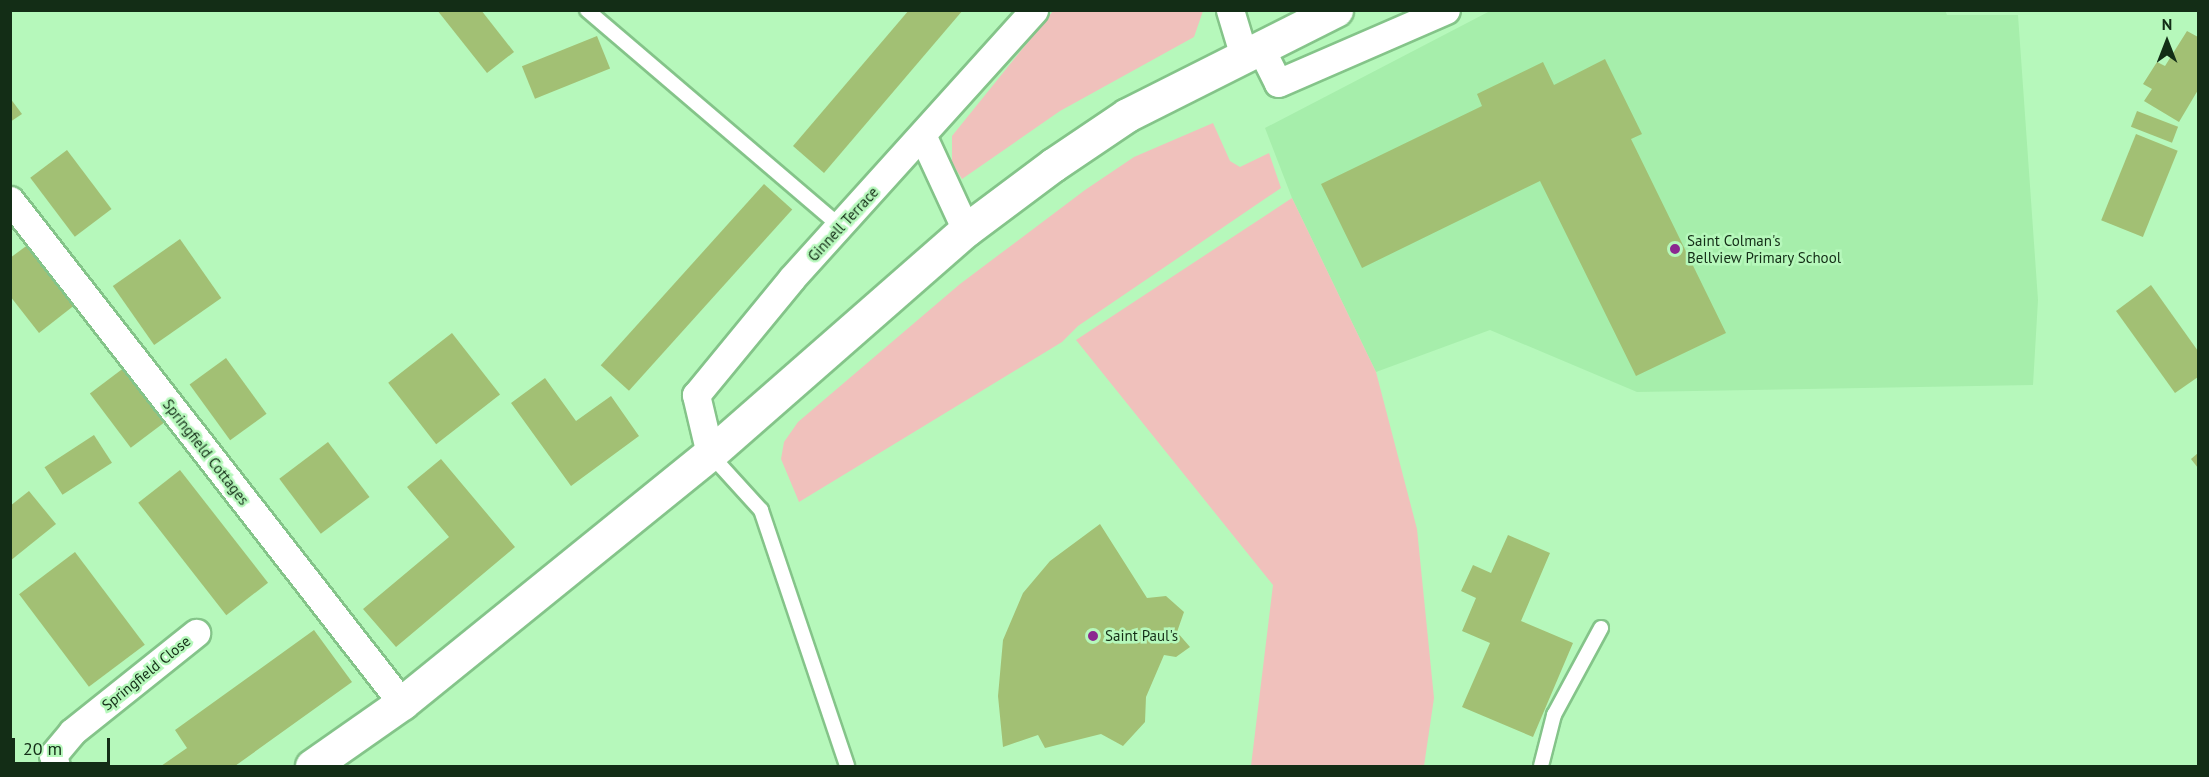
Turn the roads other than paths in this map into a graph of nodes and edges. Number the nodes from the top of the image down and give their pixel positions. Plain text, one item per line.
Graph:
1 (587, 10) edge
2 (1034, 10) edge
3 (1230, 10) edge
4 (1336, 10) edge
5 (1446, 10) edge
6 (1251, 50) junction
7 (923, 137) junction
8 (10, 200) edge
9 (840, 226) junction
10 (966, 231) junction
11 (710, 454) junction
12 (1600, 628) dead end
13 (196, 633) dead end
14 (402, 703) junction
15 (56, 766) edge
16 (312, 766) edge
17 (847, 766) edge
18 (1541, 766) edge

1 - 9 lane
2 - 7 street, Ginnell Terrace
3 - 6 street
4 - 6 street
5 - 6 street
6 - 10 street
7 - 9 street, Ginnell Terrace
7 - 10 street
8 - 14 street, Springfield Cottages
9 - 11 street, Ginnell Terrace
10 - 11 street
11 - 14 street
11 - 17 lane
12 - 18 lane
13 - 15 street, Springfield Close
14 - 16 street

